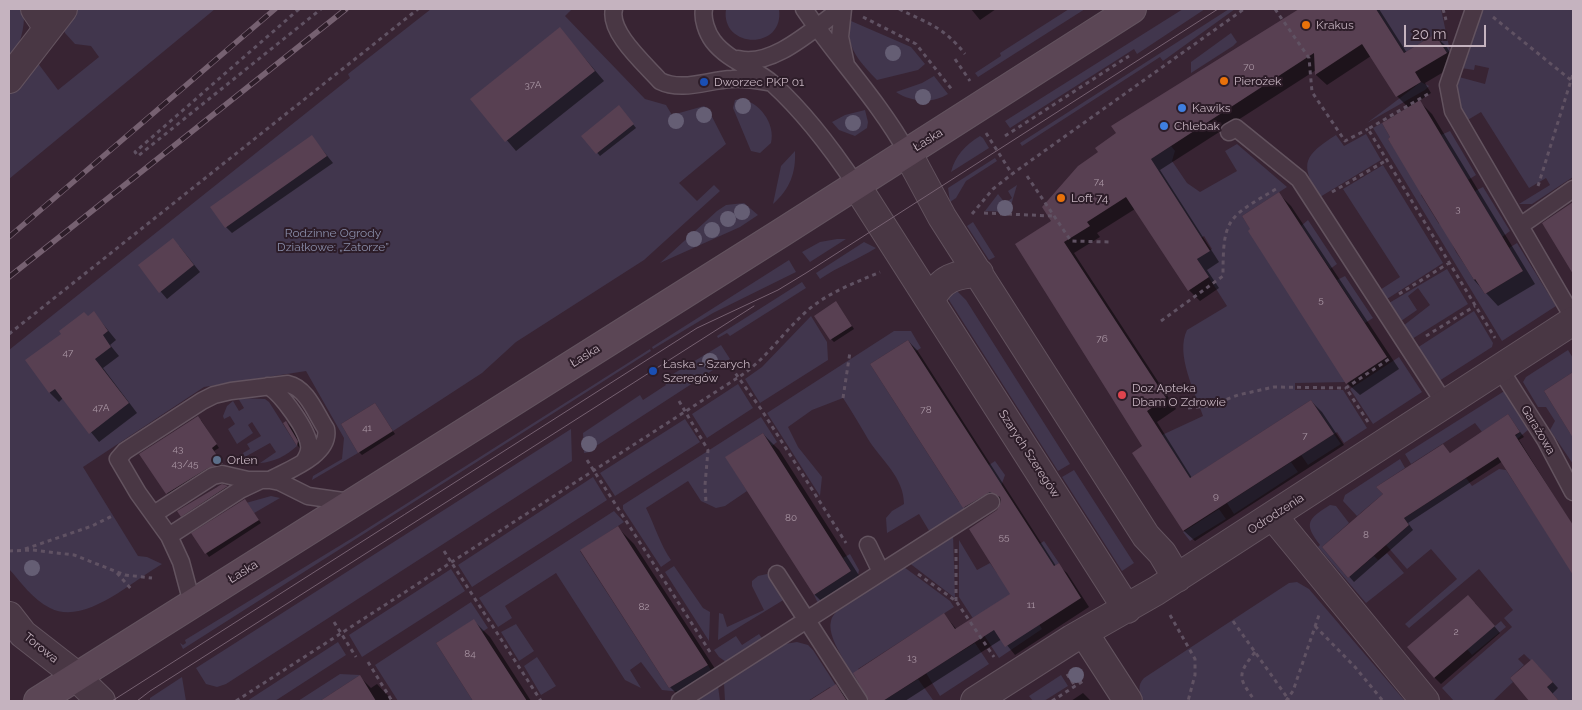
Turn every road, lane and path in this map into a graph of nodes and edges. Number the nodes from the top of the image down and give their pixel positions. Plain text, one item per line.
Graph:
1 (299, 9) edge
2 (321, 9) edge
3 (418, 9) edge
4 (614, 9) edge
5 (704, 9) edge
6 (800, 9) edge
7 (804, 9) edge
8 (898, 9) edge
9 (1132, 9) edge
10 (1244, 9) edge
11 (1275, 9) edge
12 (1474, 9) edge
13 (847, 10) edge
14 (48, 15) edge
15 (1491, 15) dead end
16 (816, 27) junction
17 (786, 47) junction
18 (725, 53) junction
19 (965, 54) dead end
20 (1130, 56) dead end
21 (955, 59) dead end
22 (846, 67) junction
23 (1573, 74) edge
24 (9, 79) edge
25 (1572, 81) edge
26 (772, 83) junction
27 (972, 83) dead end
28 (1449, 92) junction
29 (955, 94) dead end
30 (1368, 129) junction
31 (984, 131) dead end
32 (1229, 132) dead end
33 (1005, 136) dead end
34 (907, 152) junction
35 (1386, 160) junction
36 (1012, 174) junction
37 (1027, 176) dead end
38 (1299, 179) junction
39 (1539, 182) dead end
40 (856, 185) junction
41 (1573, 189) edge
42 (1314, 203) junction
43 (984, 214) dead end
44 (970, 216) dead end
45 (1052, 216) junction
46 (1520, 226) junction
47 (1111, 242) dead end
48 (1449, 263) junction
49 (886, 269) dead end
50 (979, 273) junction
51 (931, 300) junction
52 (1381, 305) junction
53 (1475, 306) junction
54 (1573, 317) edge
55 (1573, 321) edge
56 (1161, 322) dead end
57 (9, 334) edge
58 (1495, 339) dead end
59 (1408, 347) junction
60 (850, 352) dead end
61 (731, 367) dead end
62 (1500, 369) junction
63 (738, 378) junction
64 (1346, 388) junction
65 (843, 398) dead end
66 (679, 401) dead end
67 (1446, 404) junction
68 (1188, 408) dead end
69 (686, 412) junction
70 (1373, 430) dead end
71 (586, 460) dead end
72 (593, 470) junction
73 (264, 480) junction
74 (1573, 492) edge
75 (358, 499) junction
76 (991, 502) dead end
77 (706, 503) dead end
78 (154, 514) junction
79 (112, 516) dead end
80 (1273, 516) junction
81 (956, 524) junction
82 (168, 536) junction
83 (868, 545) dead end
84 (9, 551) edge
85 (17, 551) junction
86 (444, 551) dead end
87 (899, 560) junction
88 (451, 562) junction
89 (114, 572) junction
90 (777, 574) dead end
91 (875, 575) junction
92 (152, 578) dead end
93 (1176, 578) junction
94 (132, 590) dead end
95 (956, 601) junction
96 (192, 604) junction
97 (1128, 608) junction
98 (1320, 612) dead end
99 (9, 616) edge
100 (806, 619) junction
101 (1233, 621) dead end
102 (334, 622) dead end
103 (1315, 626) junction
104 (1084, 633) junction
105 (340, 634) junction
106 (1191, 649) dead end
107 (1255, 652) junction
108 (356, 657) dead end
109 (368, 662) dead end
110 (998, 663) dead end
111 (1063, 668) dead end
112 (724, 674) junction
113 (1090, 676) dead end
114 (76, 677) junction
115 (1074, 686) junction
116 (38, 701) edge
117 (101, 701) edge
118 (236, 701) edge
119 (392, 701) edge
120 (541, 701) edge
121 (680, 701) edge
122 (858, 701) edge
123 (975, 701) edge
124 (1052, 701) edge
125 (1128, 701) edge
126 (1188, 701) edge
127 (1255, 701) edge
128 (1288, 701) edge
129 (1383, 701) edge
130 (1425, 701) edge

1 - 2 path
3 - 57 path
4 - 26 lane
5 - 18 lane
6 - 17 lane
7 - 16 lane
8 - 19 path
9 - 34 main road, Łaska
10 - 36 path
11 - 30 path
12 - 28 lane
13 - 16 lane
13 - 22 lane
13 - 29 path
14 - 24 street
15 - 25 path
16 - 17 lane
16 - 22 lane
17 - 18 lane
18 - 26 lane
20 - 33 path
21 - 27 path
22 - 34 lane
23 - 25 path
25 - 39 path
26 - 40 lane
28 - 30 path
28 - 46 lane
30 - 35 path
31 - 36 path
32 - 38 lane
34 - 40 main road, Łaska
34 - 50 street
35 - 42 path
35 - 48 path
36 - 44 path
37 - 45 path
38 - 42 lane
38 - 56 path
40 - 51 street, Szarych Szeregów
40 - 75 main road, Łaska
41 - 46 lane
42 - 52 lane
43 - 45 path
45 - 47 path
46 - 54 lane
48 - 52 path
48 - 53 path
49 - 63 path
50 - 51 street
50 - 93 street
51 - 97 street, Szarych Szeregów
52 - 59 lane
53 - 58 path
53 - 59 path
55 - 62 street, Odrodzenia
59 - 64 path
59 - 67 lane
60 - 65 path
61 - 63 path
62 - 67 street, Odrodzenia
62 - 74 lane, Garażowa
63 - 69 path
63 - 91 path
64 - 68 path
64 - 70 path
66 - 69 path
67 - 80 street, Odrodzenia
69 - 72 path
69 - 77 path
71 - 72 path
72 - 88 path
72 - 112 path
73 - 75 lane
73 - 78 lane
73 - 78 lane
73 - 82 lane
75 - 96 main road, Łaska
76 - 81 lane
78 - 82 lane
79 - 85 path
80 - 93 street, Odrodzenia
80 - 130 street
81 - 87 lane
81 - 95 path
82 - 96 lane
83 - 91 lane
84 - 85 path
85 - 89 path
86 - 88 path
87 - 91 lane
87 - 95 path
88 - 105 path
88 - 120 path
89 - 92 path
89 - 94 path
90 - 100 lane
91 - 100 lane
93 - 97 street, Odrodzenia
95 - 110 path
96 - 114 main road, Łaska
97 - 104 street, Odrodzenia
98 - 103 path
99 - 114 street, Torowa
100 - 112 lane
100 - 122 lane
101 - 107 path
102 - 105 path
103 - 128 path
103 - 129 path
104 - 123 street, Odrodzenia
104 - 125 street
105 - 108 path
105 - 118 path
106 - 126 path
107 - 127 path
107 - 128 path
109 - 119 path
111 - 115 path
112 - 121 lane
113 - 115 path
114 - 116 main road, Łaska
114 - 117 street, Torowa
115 - 124 path

